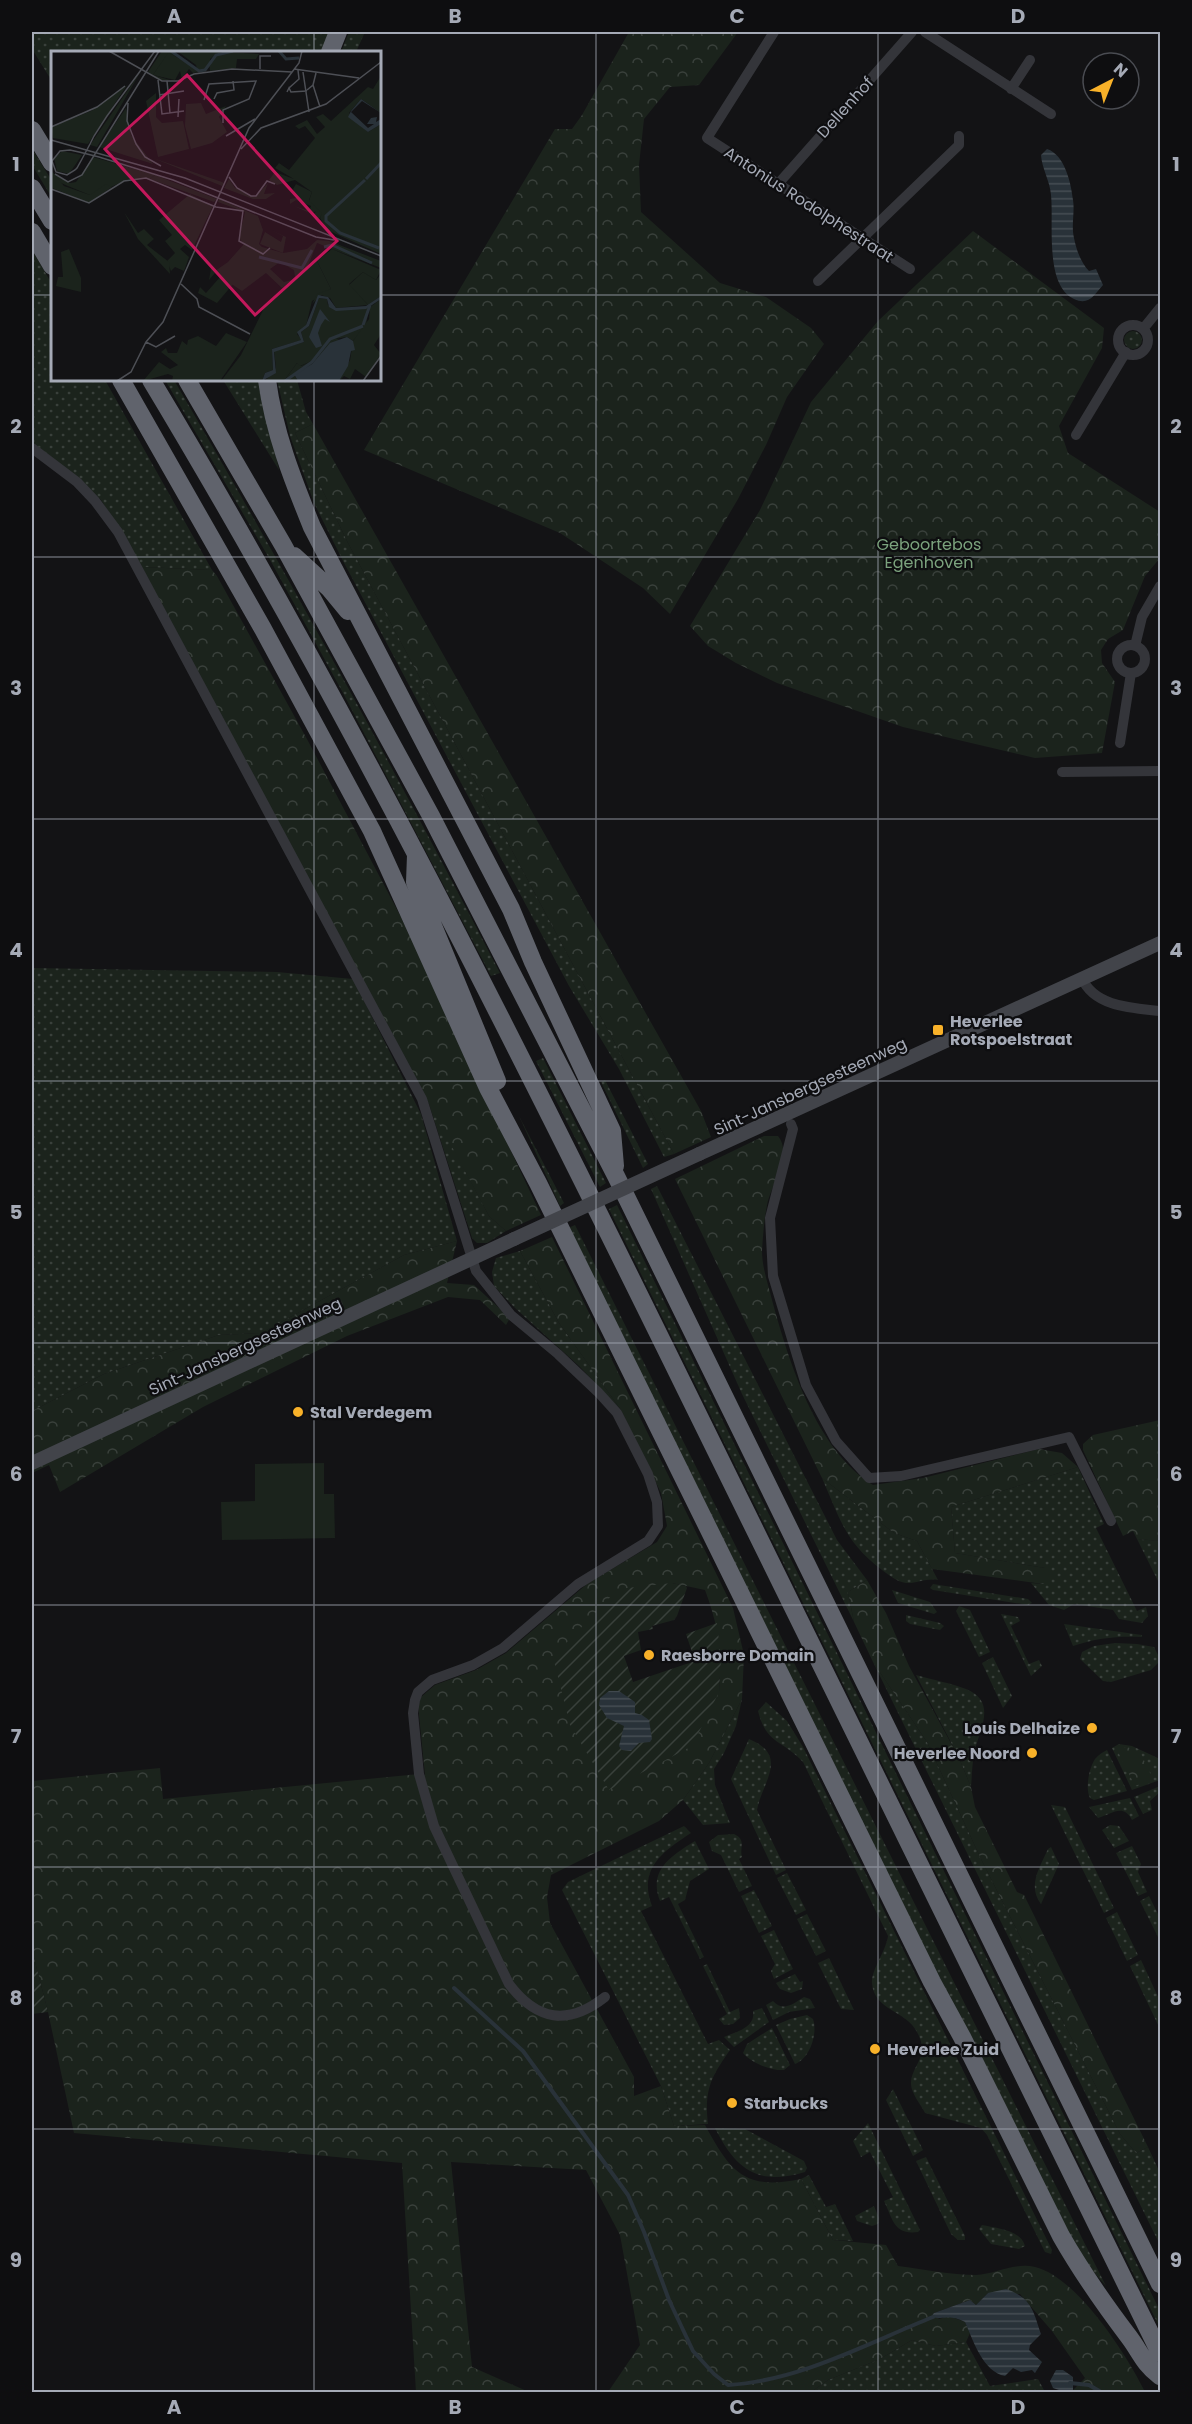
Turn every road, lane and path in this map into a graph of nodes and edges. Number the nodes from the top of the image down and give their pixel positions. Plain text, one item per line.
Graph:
1 (338, 32) edge
2 (774, 32) edge
3 (912, 32) edge
4 (925, 32) edge
5 (330, 51) edge
6 (1029, 60) dead end
7 (1011, 89) junction
8 (1051, 114) dead end
9 (32, 130) edge
10 (959, 136) dead end
11 (51, 161) edge
12 (778, 184) junction
13 (32, 188) edge
14 (51, 219) edge
15 (32, 232) edge
16 (862, 239) junction
17 (51, 264) edge
18 (910, 269) dead end
19 (818, 281) dead end
20 (1161, 308) edge
21 (1143, 329) junction
22 (1126, 352) junction
23 (122, 381) edge
24 (152, 381) edge
25 (188, 381) edge
26 (267, 381) edge
27 (1076, 435) dead end
28 (32, 448) edge
29 (283, 545) junction
30 (1161, 586) edge
31 (369, 639) junction
32 (1135, 646) junction
33 (1131, 673) junction
34 (1120, 743) dead end
35 (1161, 771) edge
36 (1062, 772) dead end
37 (416, 853) junction
38 (1161, 943) edge
39 (1082, 978) junction
40 (1161, 1011) edge
41 (791, 1124) dead end
42 (616, 1176) junction
43 (538, 1183) junction
44 (473, 1259) junction
45 (32, 1463) edge
46 (1110, 1521) dead end
47 (605, 1997) dead end
48 (1161, 2283) edge
49 (1161, 2353) edge
50 (1161, 2376) edge

1 - 5 highway
2 - 12 street, Antonius Rodolphestraat
3 - 12 street, Dellenhof
4 - 7 street
6 - 7 street
7 - 8 street
9 - 11 highway
10 - 16 street
12 - 16 street, Antonius Rodolphestraat
13 - 14 highway
15 - 17 highway
16 - 18 street, Antonius Rodolphestraat
16 - 19 street
20 - 21 street
21 - 22 street
21 - 22 street
22 - 27 street
23 - 43 highway
24 - 37 highway
25 - 29 highway
26 - 31 highway
28 - 44 street
29 - 31 highway
29 - 42 highway
30 - 32 street
31 - 42 highway
32 - 33 street
32 - 33 street
33 - 34 street
35 - 36 street
37 - 43 highway
37 - 49 highway
38 - 39 main road, Sint-Jansbergsesteenweg
39 - 40 street
39 - 44 main road, Sint-Jansbergsesteenweg, bridge
41 - 46 street
42 - 48 highway
43 - 50 highway
44 - 45 main road, Sint-Jansbergsesteenweg
44 - 47 street

